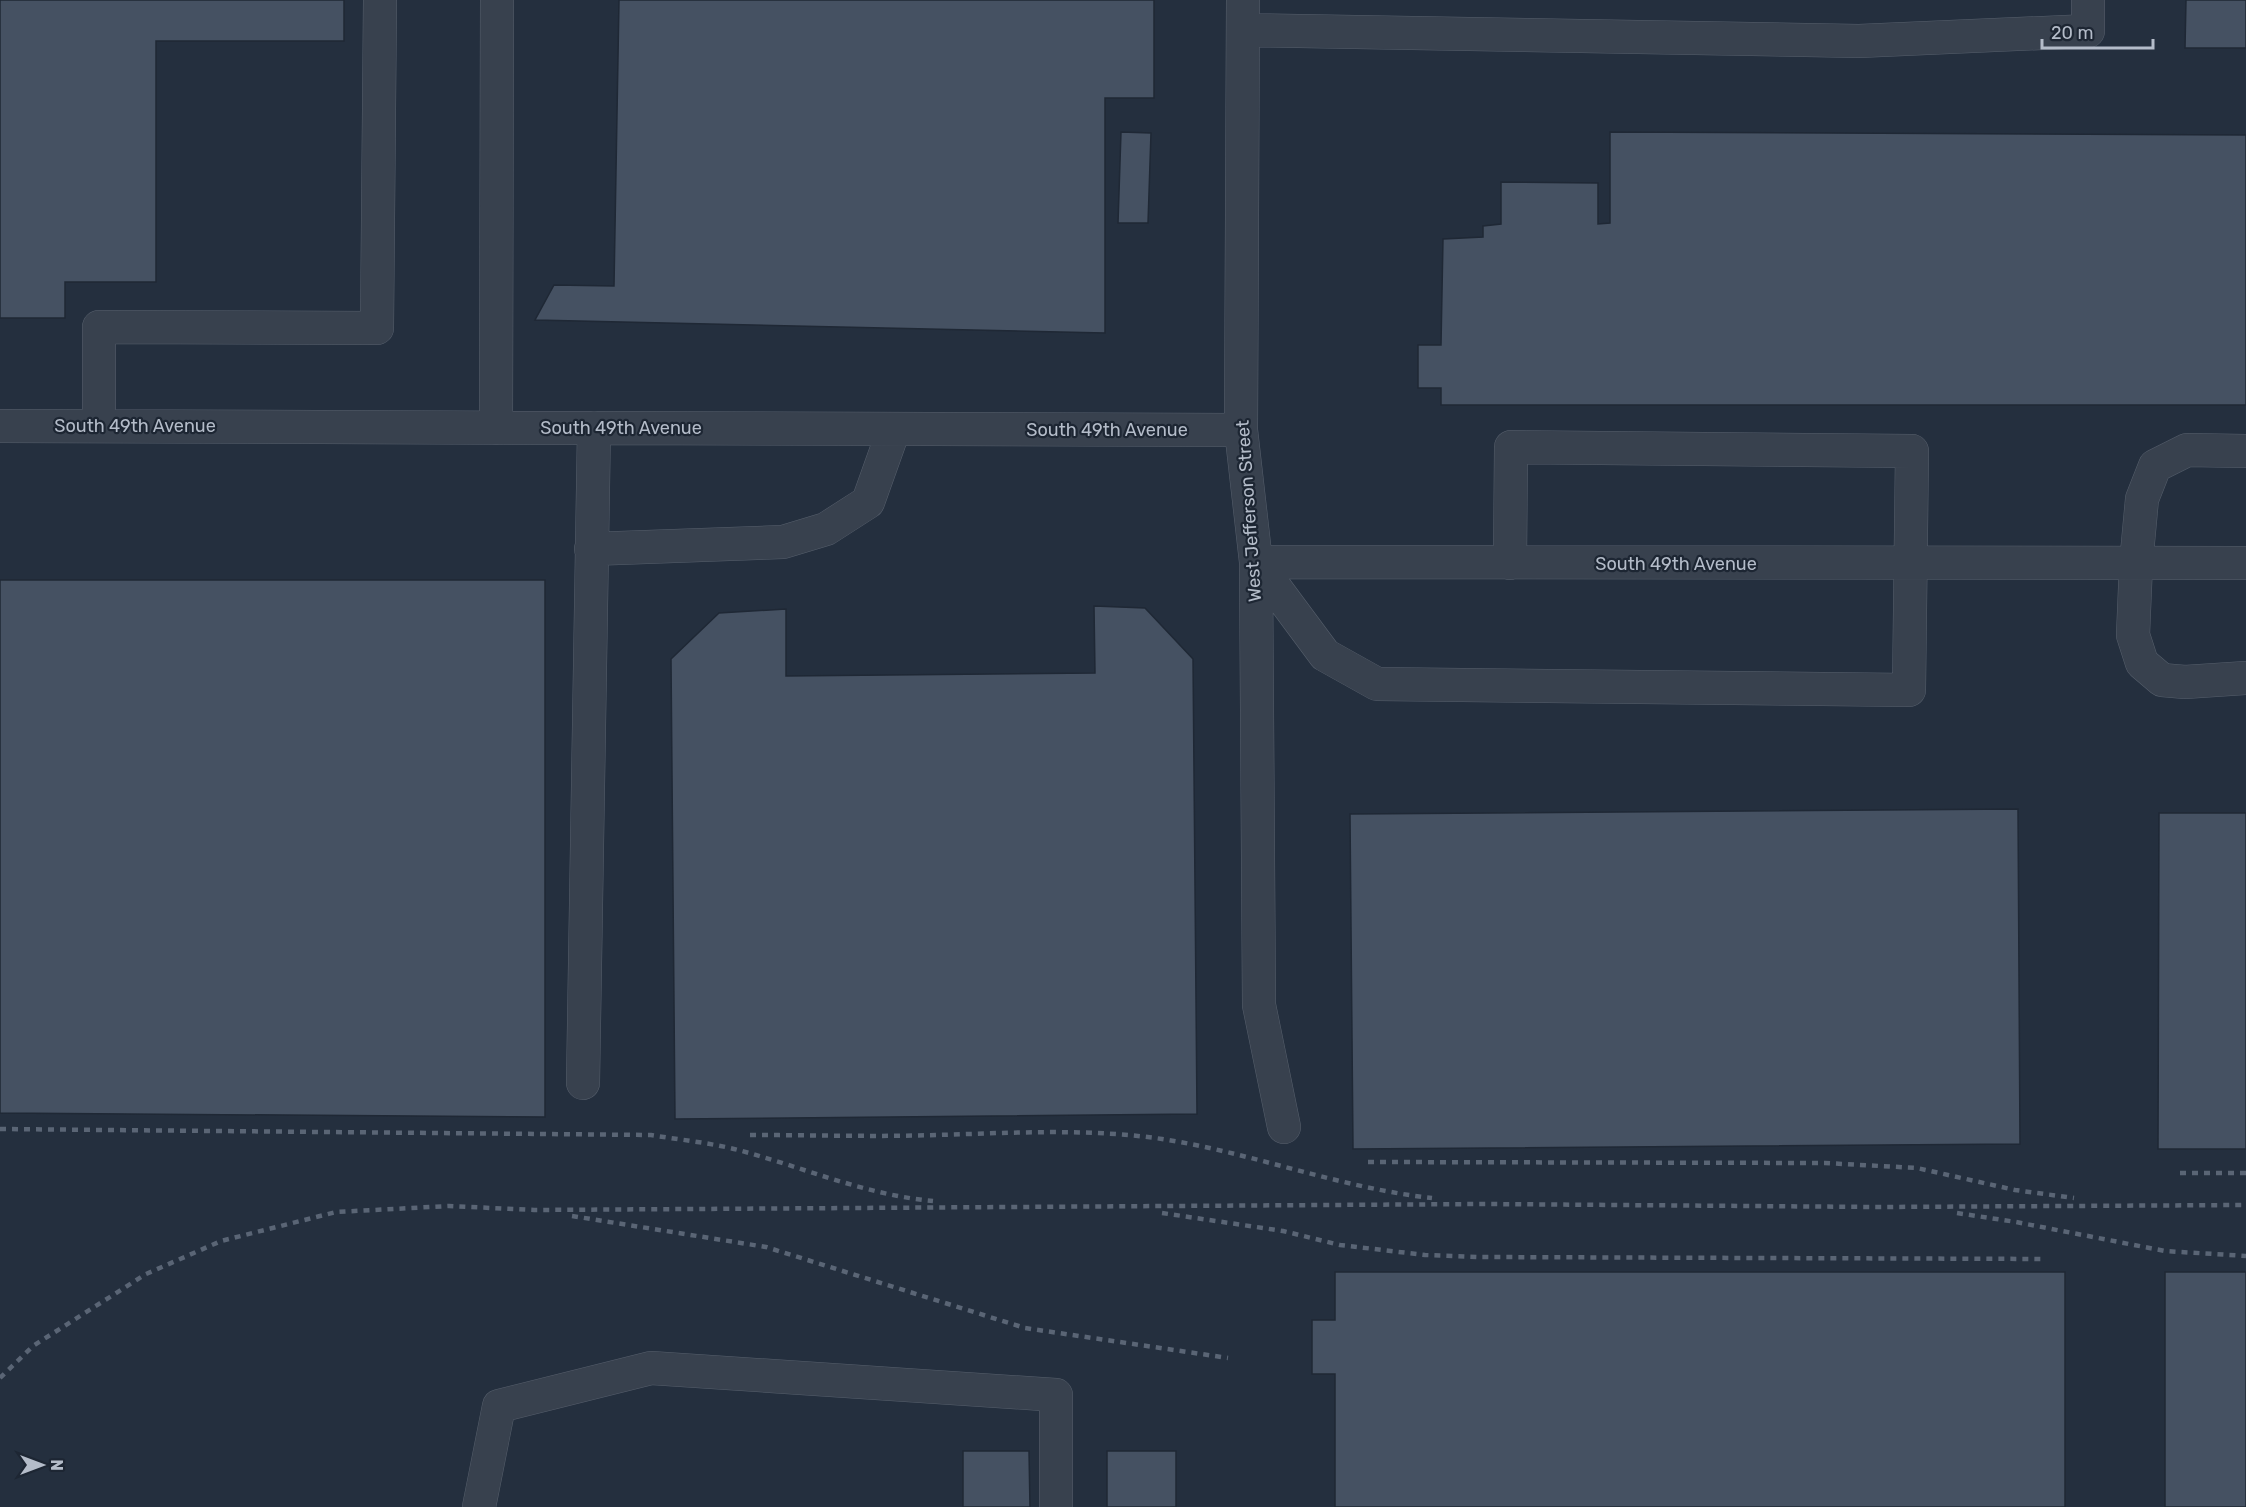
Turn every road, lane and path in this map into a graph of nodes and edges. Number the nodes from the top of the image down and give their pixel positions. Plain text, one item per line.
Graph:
1 (380, 0) edge
2 (497, 0) edge
3 (2088, 0) edge
4 (1243, 15) edge
5 (0, 426) edge
6 (99, 426) junction
7 (496, 428) junction
8 (594, 428) junction
9 (894, 429) junction
10 (1241, 430) junction
11 (2246, 451) edge
12 (591, 549) junction
13 (1256, 562) junction
14 (1510, 563) junction
15 (2246, 563) edge
16 (1911, 564) junction
17 (2136, 564) junction
18 (2246, 678) edge
19 (582, 1083) dead end
20 (1284, 1127) dead end
21 (479, 1507) edge
22 (1056, 1507) edge

1 - 6 street
2 - 7 street
3 - 4 street
4 - 10 street, West Jefferson Street
5 - 6 street, South 49th Avenue
6 - 7 street, South 49th Avenue
7 - 8 street, South 49th Avenue
8 - 9 street, South 49th Avenue
8 - 12 street
9 - 10 street, South 49th Avenue
9 - 12 street
10 - 13 street, West Jefferson Street
11 - 17 street
12 - 19 street
13 - 14 street, South 49th Avenue
13 - 16 street
13 - 20 street, West Jefferson Street
14 - 16 street, South 49th Avenue
14 - 16 street
15 - 17 street, South 49th Avenue
16 - 17 street, South 49th Avenue
17 - 18 street
21 - 22 street

